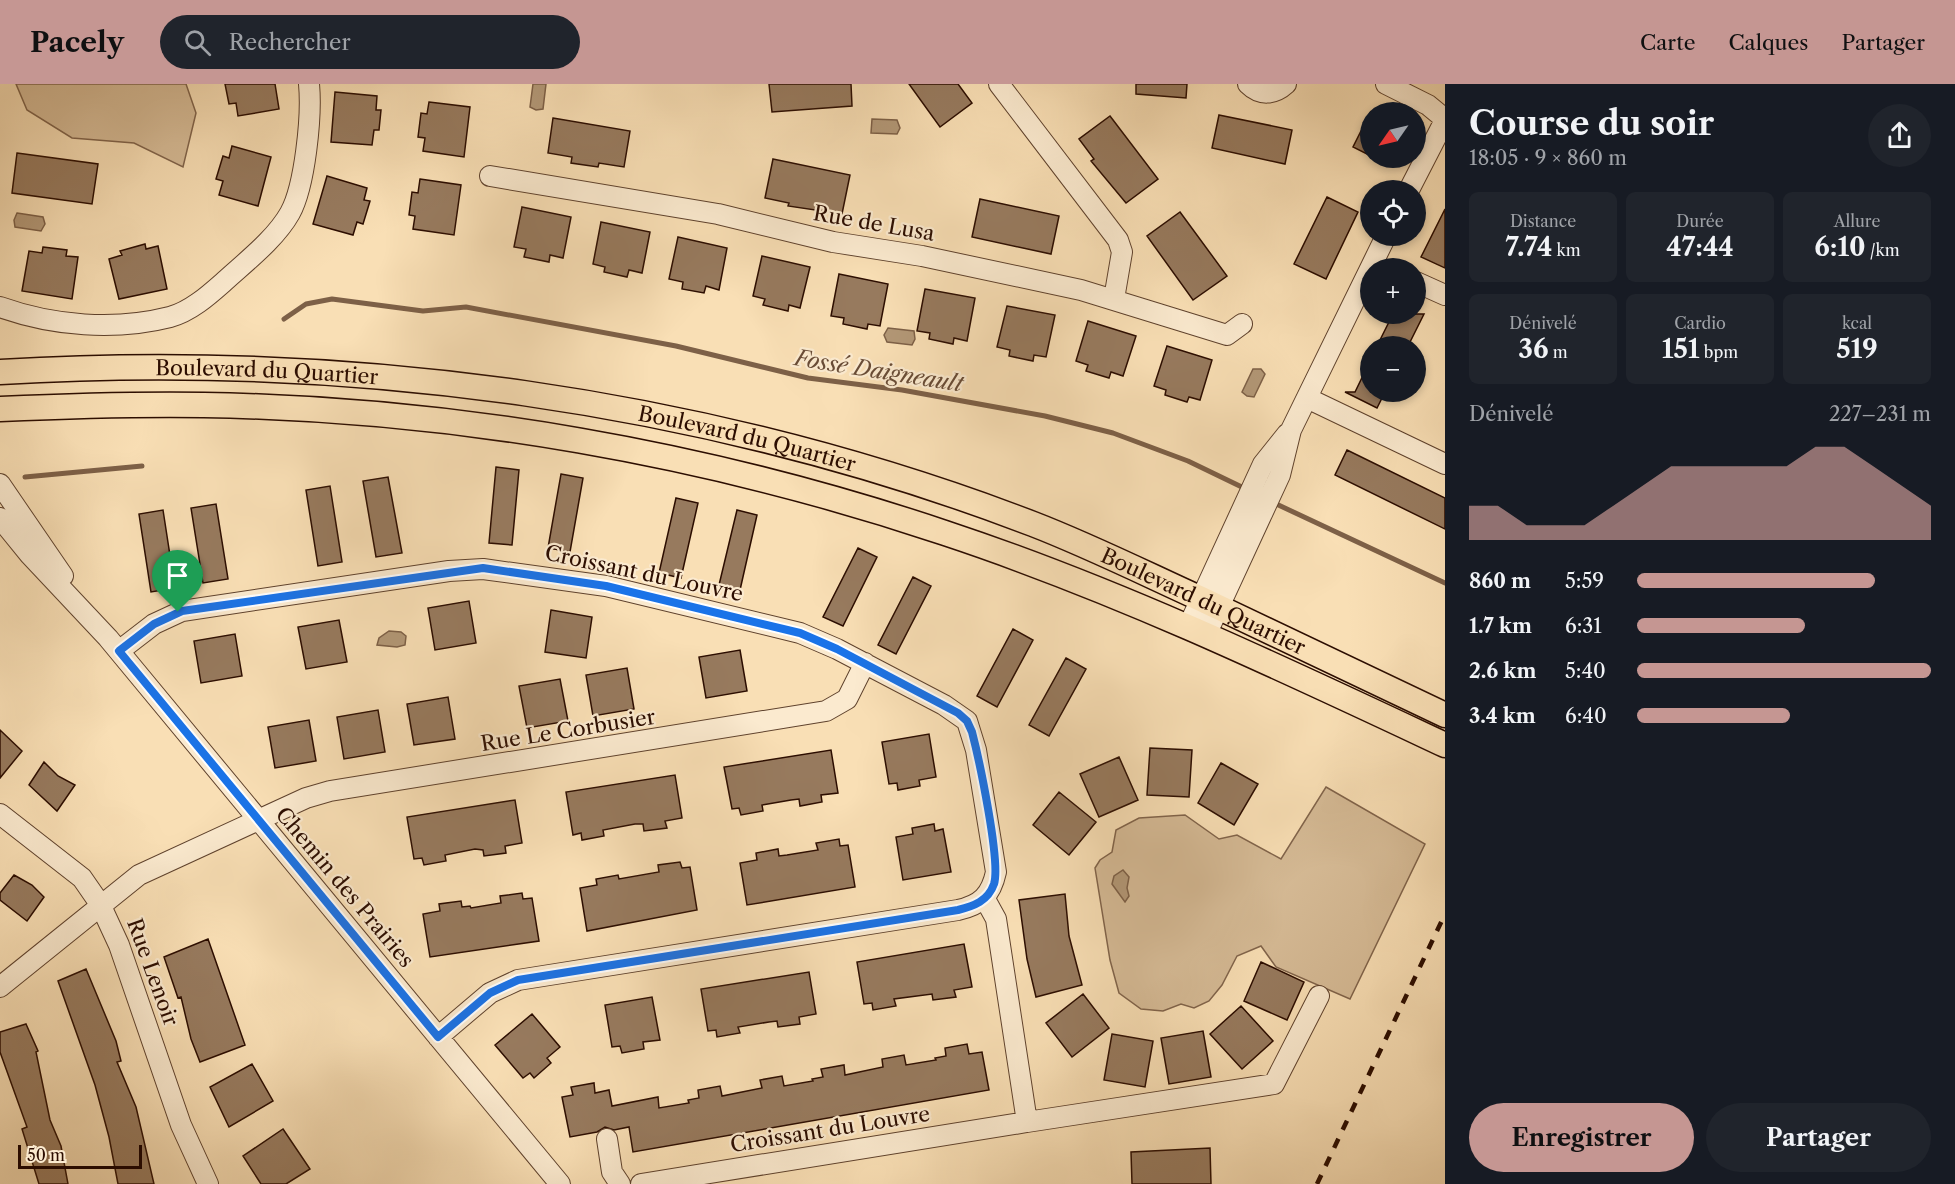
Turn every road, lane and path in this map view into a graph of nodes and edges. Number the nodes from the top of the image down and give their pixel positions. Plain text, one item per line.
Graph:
1 (309, 84) edge
2 (999, 84) edge
3 (1248, 84) edge
4 (1286, 84) edge
5 (1386, 84) edge
6 (1445, 119) edge
7 (490, 176) dead end
8 (1414, 180) edge
9 (1426, 286) edge
10 (1445, 295) edge
11 (1360, 298) edge
12 (1114, 299) junction
13 (0, 307) edge
14 (1242, 324) dead end
15 (0, 372) edge
16 (1306, 398) junction
17 (0, 409) edge
18 (1445, 464) edge
19 (0, 484) edge
20 (0, 518) edge
21 (1209, 603) junction
22 (93, 620) junction
23 (1197, 631) junction
24 (119, 651) junction
25 (865, 663) junction
26 (1445, 716) edge
27 (1445, 745) edge
28 (0, 814) edge
29 (258, 821) junction
30 (985, 899) junction
31 (100, 904) junction
32 (0, 987) edge
33 (1319, 996) dead end
34 (438, 1037) junction
35 (1027, 1122) junction
36 (607, 1139) dead end
37 (208, 1184) edge
38 (560, 1184) edge
39 (620, 1184) edge
40 (641, 1184) edge

1 - 13 street
2 - 12 street
3 - 4 street
5 - 6 street
6 - 8 street
7 - 12 street, Rue de Lusa
9 - 10 street
11 - 16 street
12 - 14 street, Rue de Lusa
15 - 21 main road, Boulevard du Quartier
16 - 18 street
16 - 21 street
17 - 23 main road, Boulevard du Quartier
19 - 22 street, Chemin des Prairies
20 - 22 street, Chemin des Prairies
21 - 23 street
21 - 26 main road, Boulevard du Quartier
22 - 24 street, Chemin des Prairies
23 - 27 main road, Boulevard du Quartier
24 - 25 street, Croissant du Louvre
24 - 29 street, Chemin des Prairies
25 - 29 street, Rue Le Corbusier
25 - 30 street, Croissant du Louvre
28 - 31 street, Rue Lenoir
29 - 31 street, Rue Le Corbusier
29 - 34 street, Chemin des Prairies
30 - 34 street
30 - 35 street
31 - 32 street, Rue Le Corbusier
31 - 37 street, Rue Lenoir
33 - 35 street, Croissant du Louvre
34 - 38 street, Chemin des Prairies
35 - 40 street, Croissant du Louvre
36 - 39 street

